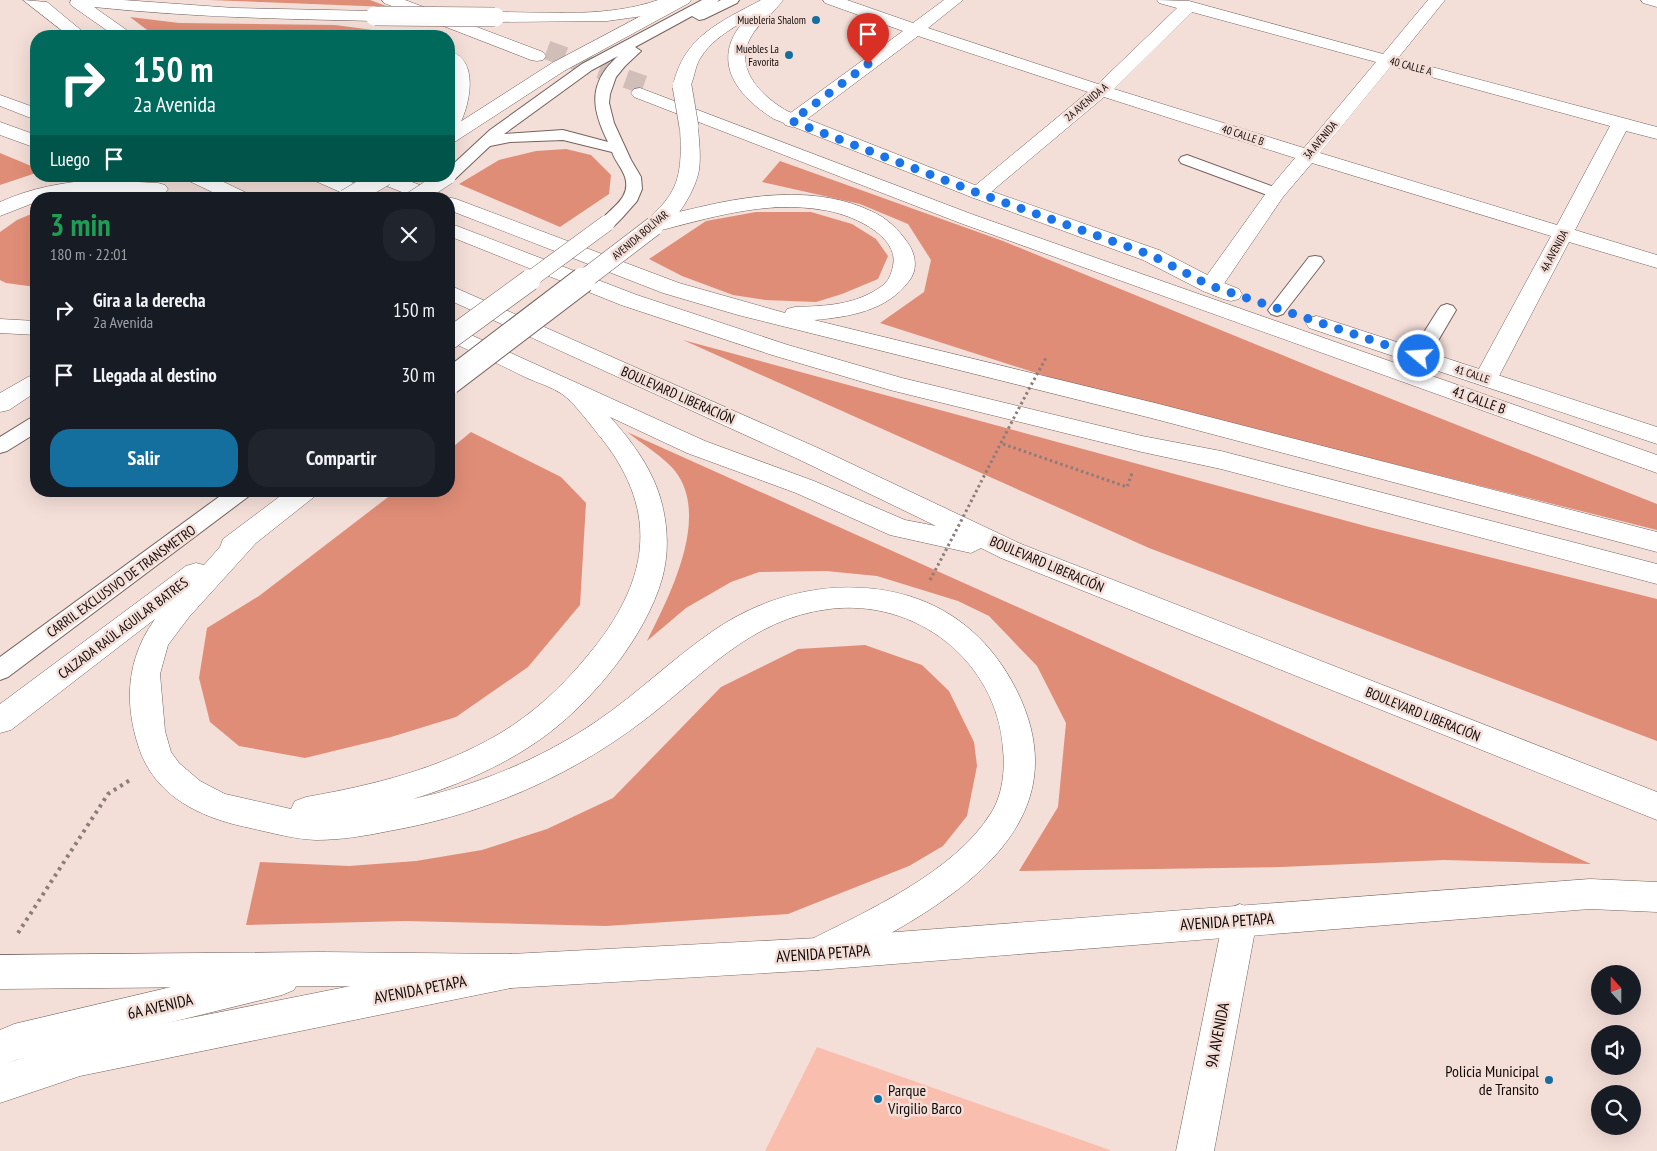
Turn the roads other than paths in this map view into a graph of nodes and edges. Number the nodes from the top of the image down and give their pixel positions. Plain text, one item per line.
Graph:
1 (31, 0) edge
2 (73, 0) edge
3 (79, 0) edge
4 (390, 0) edge
5 (416, 0) edge
6 (674, 0) edge
7 (683, 0) edge
8 (712, 0) edge
9 (732, 0) edge
10 (774, 0) edge
11 (831, 0) edge
12 (955, 0) edge
13 (1165, 0) edge
14 (1437, 0) edge
15 (1649, 0) edge
16 (1657, 2) edge
17 (1189, 6) junction
18 (914, 29) junction
19 (72, 30) edge
20 (117, 30) edge
21 (1388, 59) junction
22 (455, 64) edge
23 (1102, 90) junction
24 (0, 100) edge
25 (455, 109) edge
26 (30, 112) edge
27 (0, 121) edge
28 (792, 121) junction
29 (1621, 123) junction
30 (0, 128) edge
31 (455, 132) edge
32 (1657, 132) edge
33 (28, 138) edge
34 (487, 142) junction
35 (619, 149) junction
36 (1307, 156) junction
37 (1187, 160) dead end
38 (455, 171) edge
39 (138, 182) edge
40 (207, 182) edge
41 (334, 182) edge
42 (375, 182) edge
43 (394, 182) edge
44 (440, 182) edge
45 (53, 192) edge
46 (159, 192) edge
47 (163, 192) edge
48 (229, 192) edge
49 (358, 192) edge
50 (358, 192) edge
51 (420, 192) edge
52 (424, 192) edge
53 (978, 193) junction
54 (1276, 194) junction
55 (30, 198) edge
56 (455, 205) edge
57 (0, 210) edge
58 (654, 226) junction
59 (455, 231) edge
60 (1563, 233) junction
61 (1315, 260) dead end
62 (1657, 262) edge
63 (1211, 286) junction
64 (455, 295) edge
65 (746, 310) junction
66 (1277, 310) junction
67 (1447, 310) dead end
68 (0, 326) edge
69 (30, 328) edge
70 (455, 335) edge
71 (455, 335) edge
72 (1419, 356) junction
73 (455, 377) edge
74 (1486, 378) junction
75 (30, 386) edge
76 (570, 388) junction
77 (0, 404) edge
78 (30, 428) edge
79 (1657, 436) edge
80 (0, 446) edge
81 (1657, 464) edge
82 (234, 497) edge
83 (296, 497) edge
84 (247, 535) junction
85 (1657, 542) edge
86 (1011, 551) junction
87 (1657, 574) edge
88 (0, 670) edge
89 (0, 721) edge
90 (1657, 806) edge
91 (266, 818) junction
92 (1657, 897) edge
93 (1240, 920) junction
94 (818, 954) junction
95 (322, 969) junction
96 (511, 971) junction
97 (0, 972) edge
98 (0, 1048) edge
99 (0, 1084) edge
100 (1195, 1151) edge

1 - 19 main road
2 - 20 main road
3 - 6 main road, bridge
4 - 5 main road
7 - 31 main road
8 - 34 lane
9 - 35 lane
10 - 28 main road, 41 CALLE
10 - 58 main road, AVENIDA BOLÍVAR, bridge
11 - 18 main road, 40 CALLE B
12 - 18 main road
13 - 17 main road, 40 CALLE A
14 - 21 main road, 3A AVENIDA
15 - 16 main road
17 - 21 main road, 40 CALLE A
17 - 23 main road, 2A AVENIDA A
18 - 23 main road, 40 CALLE B
18 - 28 main road
21 - 29 main road, 40 CALLE A
21 - 36 main road, 3A AVENIDA
22 - 25 main road
23 - 36 main road, 40 CALLE B
23 - 53 main road, 2A AVENIDA A
24 - 26 main road
27 - 33 main road
28 - 53 main road, 41 CALLE
29 - 32 main road, 40 CALLE A
29 - 60 main road, 4A AVENIDA
30 - 33 main road
34 - 35 lane
34 - 38 lane
35 - 70 lane, bridge
36 - 54 main road, 3A AVENIDA
36 - 60 main road, 40 CALLE B
37 - 54 lane
39 - 47 main road
40 - 48 main road
41 - 49 main road
42 - 50 main road, bridge
43 - 51 main road
44 - 52 lane, bridge
45 - 46 main road
53 - 63 main road, 41 CALLE
54 - 63 main road, 3A AVENIDA
55 - 57 main road
56 - 65 main road
58 - 65 main road
58 - 73 main road, AVENIDA BOLÍVAR, bridge
59 - 87 main road
60 - 62 main road, 40 CALLE B
60 - 74 main road, 4A AVENIDA
61 - 66 lane
63 - 66 main road, 41 CALLE
63 - 81 main road, 41 CALLE B
64 - 86 main road, BOULEVARD LIBERACIÓN
65 - 85 main road
66 - 72 main road, 41 CALLE
67 - 72 lane
68 - 69 main road
71 - 76 main road
72 - 74 main road, 41 CALLE
74 - 79 main road, 41 CALLE
75 - 77 main road
76 - 86 main road
76 - 91 main road
78 - 80 lane
82 - 88 lane, CARRIL EXCLUSIVO DE TRANSMETRO
83 - 84 main road
84 - 89 main road, CALZADA RAÚL AGUILAR BATRES
84 - 91 main road
86 - 90 main road, BOULEVARD LIBERACIÓN
91 - 94 main road
92 - 93 main road, AVENIDA PETAPA
93 - 94 main road, AVENIDA PETAPA
93 - 100 main road, 9A AVENIDA
94 - 96 main road, AVENIDA PETAPA
95 - 96 main road
95 - 97 main road
95 - 98 main road, 6A AVENIDA
96 - 99 main road, AVENIDA PETAPA

